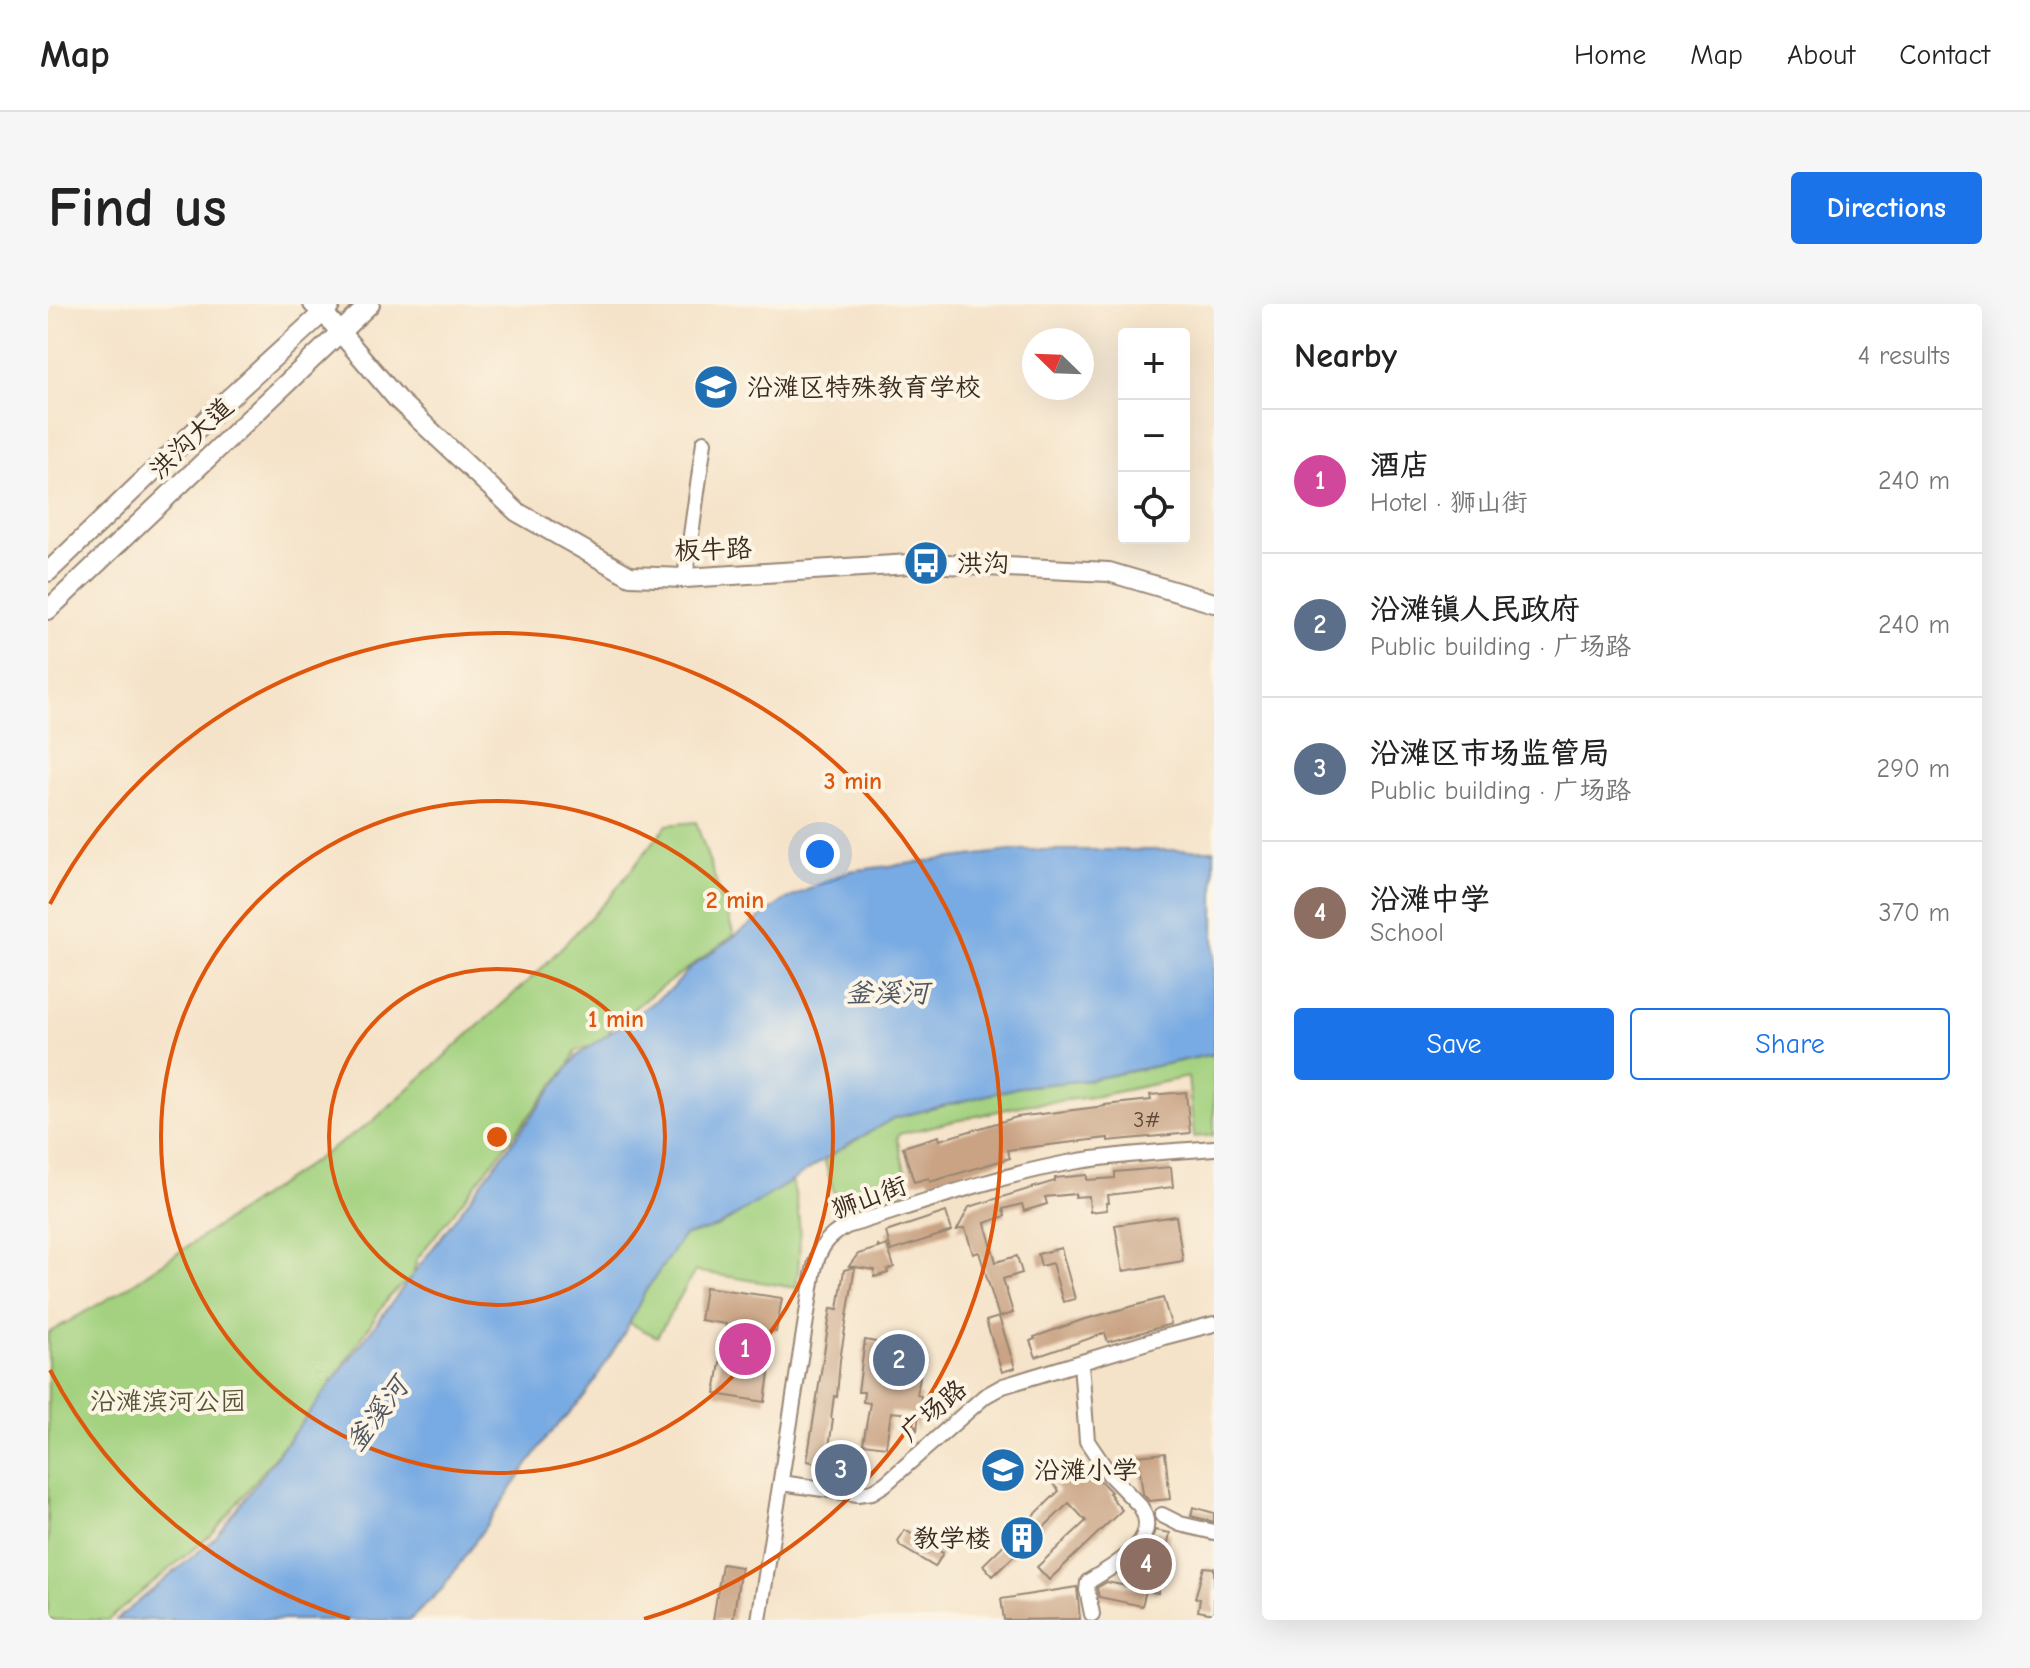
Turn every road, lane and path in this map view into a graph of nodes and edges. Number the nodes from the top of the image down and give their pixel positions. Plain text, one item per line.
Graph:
1 (370, 304) edge
2 (323, 307) edge
3 (340, 333) junction
4 (704, 442) dead end
5 (48, 572) edge
6 (685, 578) junction
7 (1214, 603) edge
8 (48, 610) edge
9 (1214, 1149) edge
10 (1214, 1324) edge
11 (1081, 1363) junction
12 (781, 1483) junction
13 (1162, 1515) dead end
14 (1214, 1532) edge
15 (1092, 1614) dead end
16 (759, 1620) edge

1 - 3 main road, 洪沟大道
2 - 3 main road, 板牛路
2 - 5 main road, 洪沟大道
3 - 6 main road, 板牛路
3 - 8 main road, 洪沟大道
4 - 6 street
6 - 7 main road, 板牛路
9 - 12 street, 狮山街
10 - 11 street, 广场路
11 - 12 street, 广场路
11 - 15 street
12 - 16 street, 狮山街
13 - 14 street

